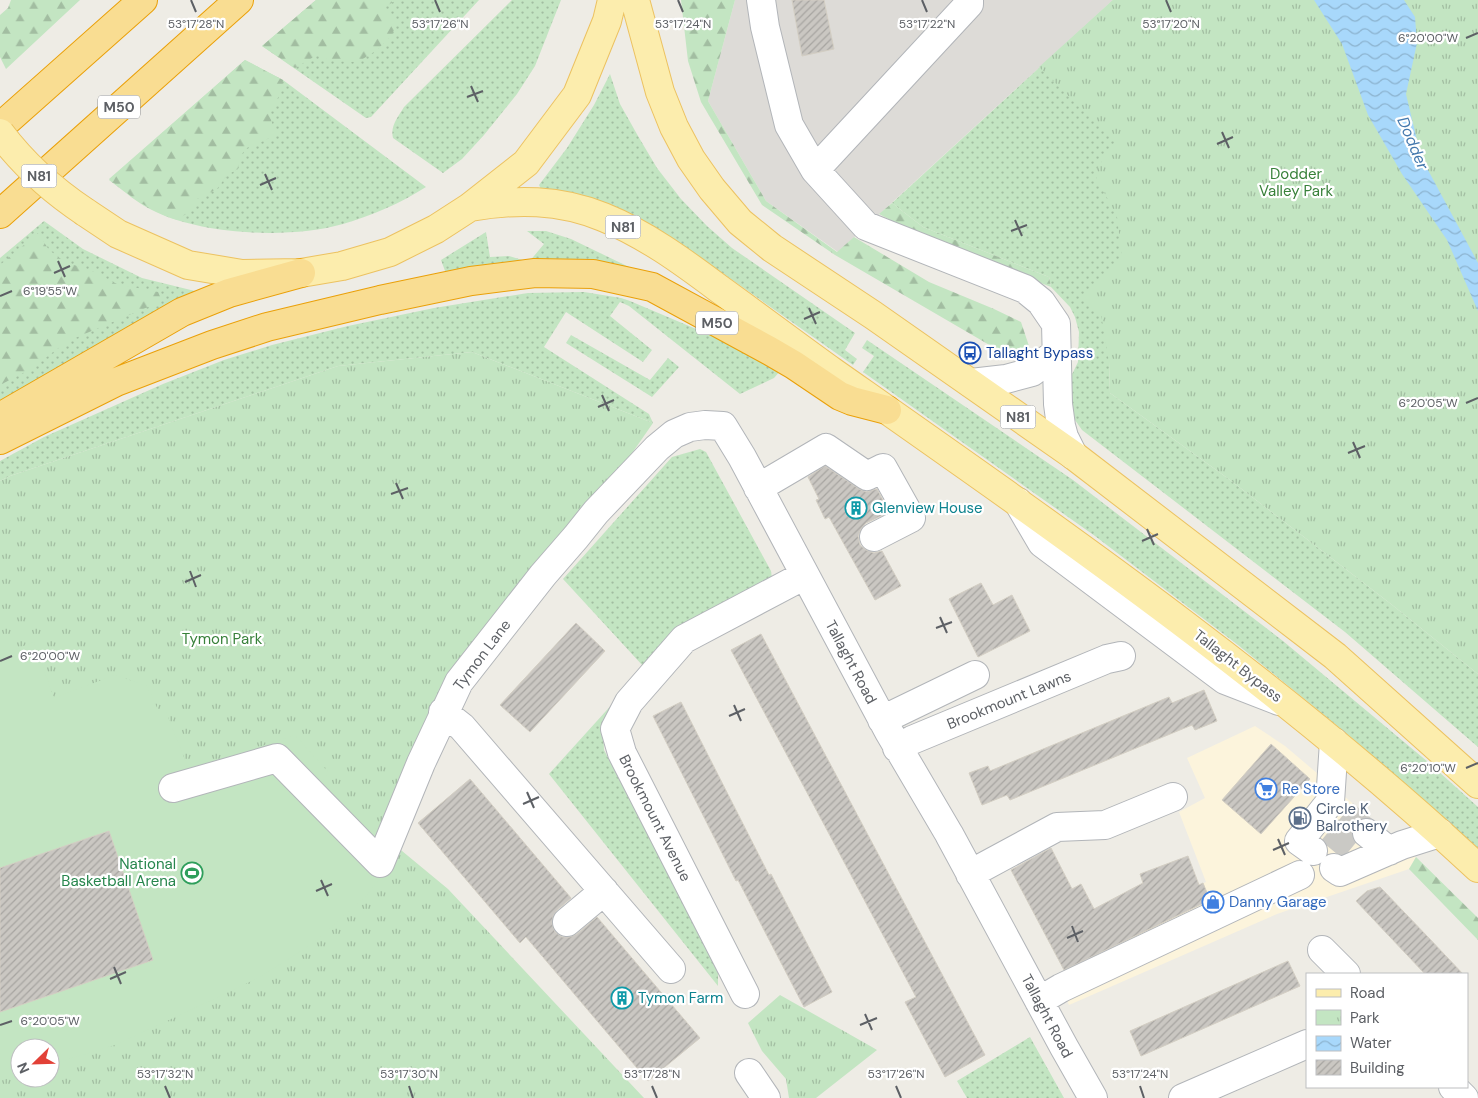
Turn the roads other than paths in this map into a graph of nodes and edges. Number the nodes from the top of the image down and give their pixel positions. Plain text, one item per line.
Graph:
1 (143, 0) edge
2 (239, 0) edge
3 (612, 0) edge
4 (635, 0) edge
5 (761, 0) edge
6 (969, 0) edge
7 (0, 127) edge
8 (0, 133) edge
9 (815, 170) junction
10 (470, 207) junction
11 (0, 214) edge
12 (301, 274) junction
13 (1057, 352) junction
14 (971, 383) junction
15 (887, 410) junction
16 (0, 416) edge
17 (0, 440) edge
18 (1074, 456) junction
19 (758, 488) junction
20 (874, 537) dead end
21 (551, 565) joint
22 (805, 575) junction
23 (1121, 656) dead end
24 (975, 675) dead end
25 (443, 712) junction
26 (882, 720) junction
27 (1334, 742) junction
28 (897, 748) junction
29 (1478, 784) edge
30 (173, 788) dead end
31 (1173, 797) dead end
32 (1440, 833) junction
33 (1478, 868) edge
34 (970, 874) junction
35 (1300, 875) junction
36 (604, 891) junction
37 (567, 922) dead end
38 (1322, 950) dead end
39 (671, 969) dead end
40 (1345, 973) edge
41 (745, 994) dead end
42 (1039, 1001) junction
43 (1306, 1044) edge
44 (749, 1073) dead end
45 (1454, 1088) edge
46 (766, 1098) edge
47 (1093, 1098) edge
48 (1184, 1098) edge
49 (1464, 1098) edge

1 - 7 highway
2 - 11 highway, M50
3 - 10 main road, N81
4 - 14 main road, N81
5 - 9 street
6 - 9 street
8 - 12 main road, N81, bridge
9 - 13 street
10 - 12 main road, N81
10 - 15 main road, Tallaght Bypass / N81
12 - 16 highway
13 - 14 street
13 - 18 street
14 - 18 main road, N81
15 - 17 highway, M50
15 - 27 main road, Tallaght Bypass / N81
18 - 29 main road, N81
19 - 20 street
19 - 21 street, Tallaght Road
19 - 22 street, Tallaght Road
21 - 25 street, Tymon Lane
22 - 26 street, Tallaght Road
22 - 41 street, Brookmount Avenue
23 - 28 street, Brookmount Lawns
24 - 26 street
25 - 30 street, Tymon Lane
25 - 36 street
26 - 28 street, Tallaght Road
27 - 32 main road, Tallaght Bypass / N81
27 - 35 street
28 - 34 street, Tallaght Road
31 - 34 street
32 - 33 main road, Tallaght Bypass / N81
32 - 35 street
34 - 42 street, Tallaght Road
35 - 42 street
36 - 37 street
36 - 39 street
38 - 40 street
42 - 47 street, Tallaght Road
43 - 48 street
44 - 46 street
45 - 49 street

